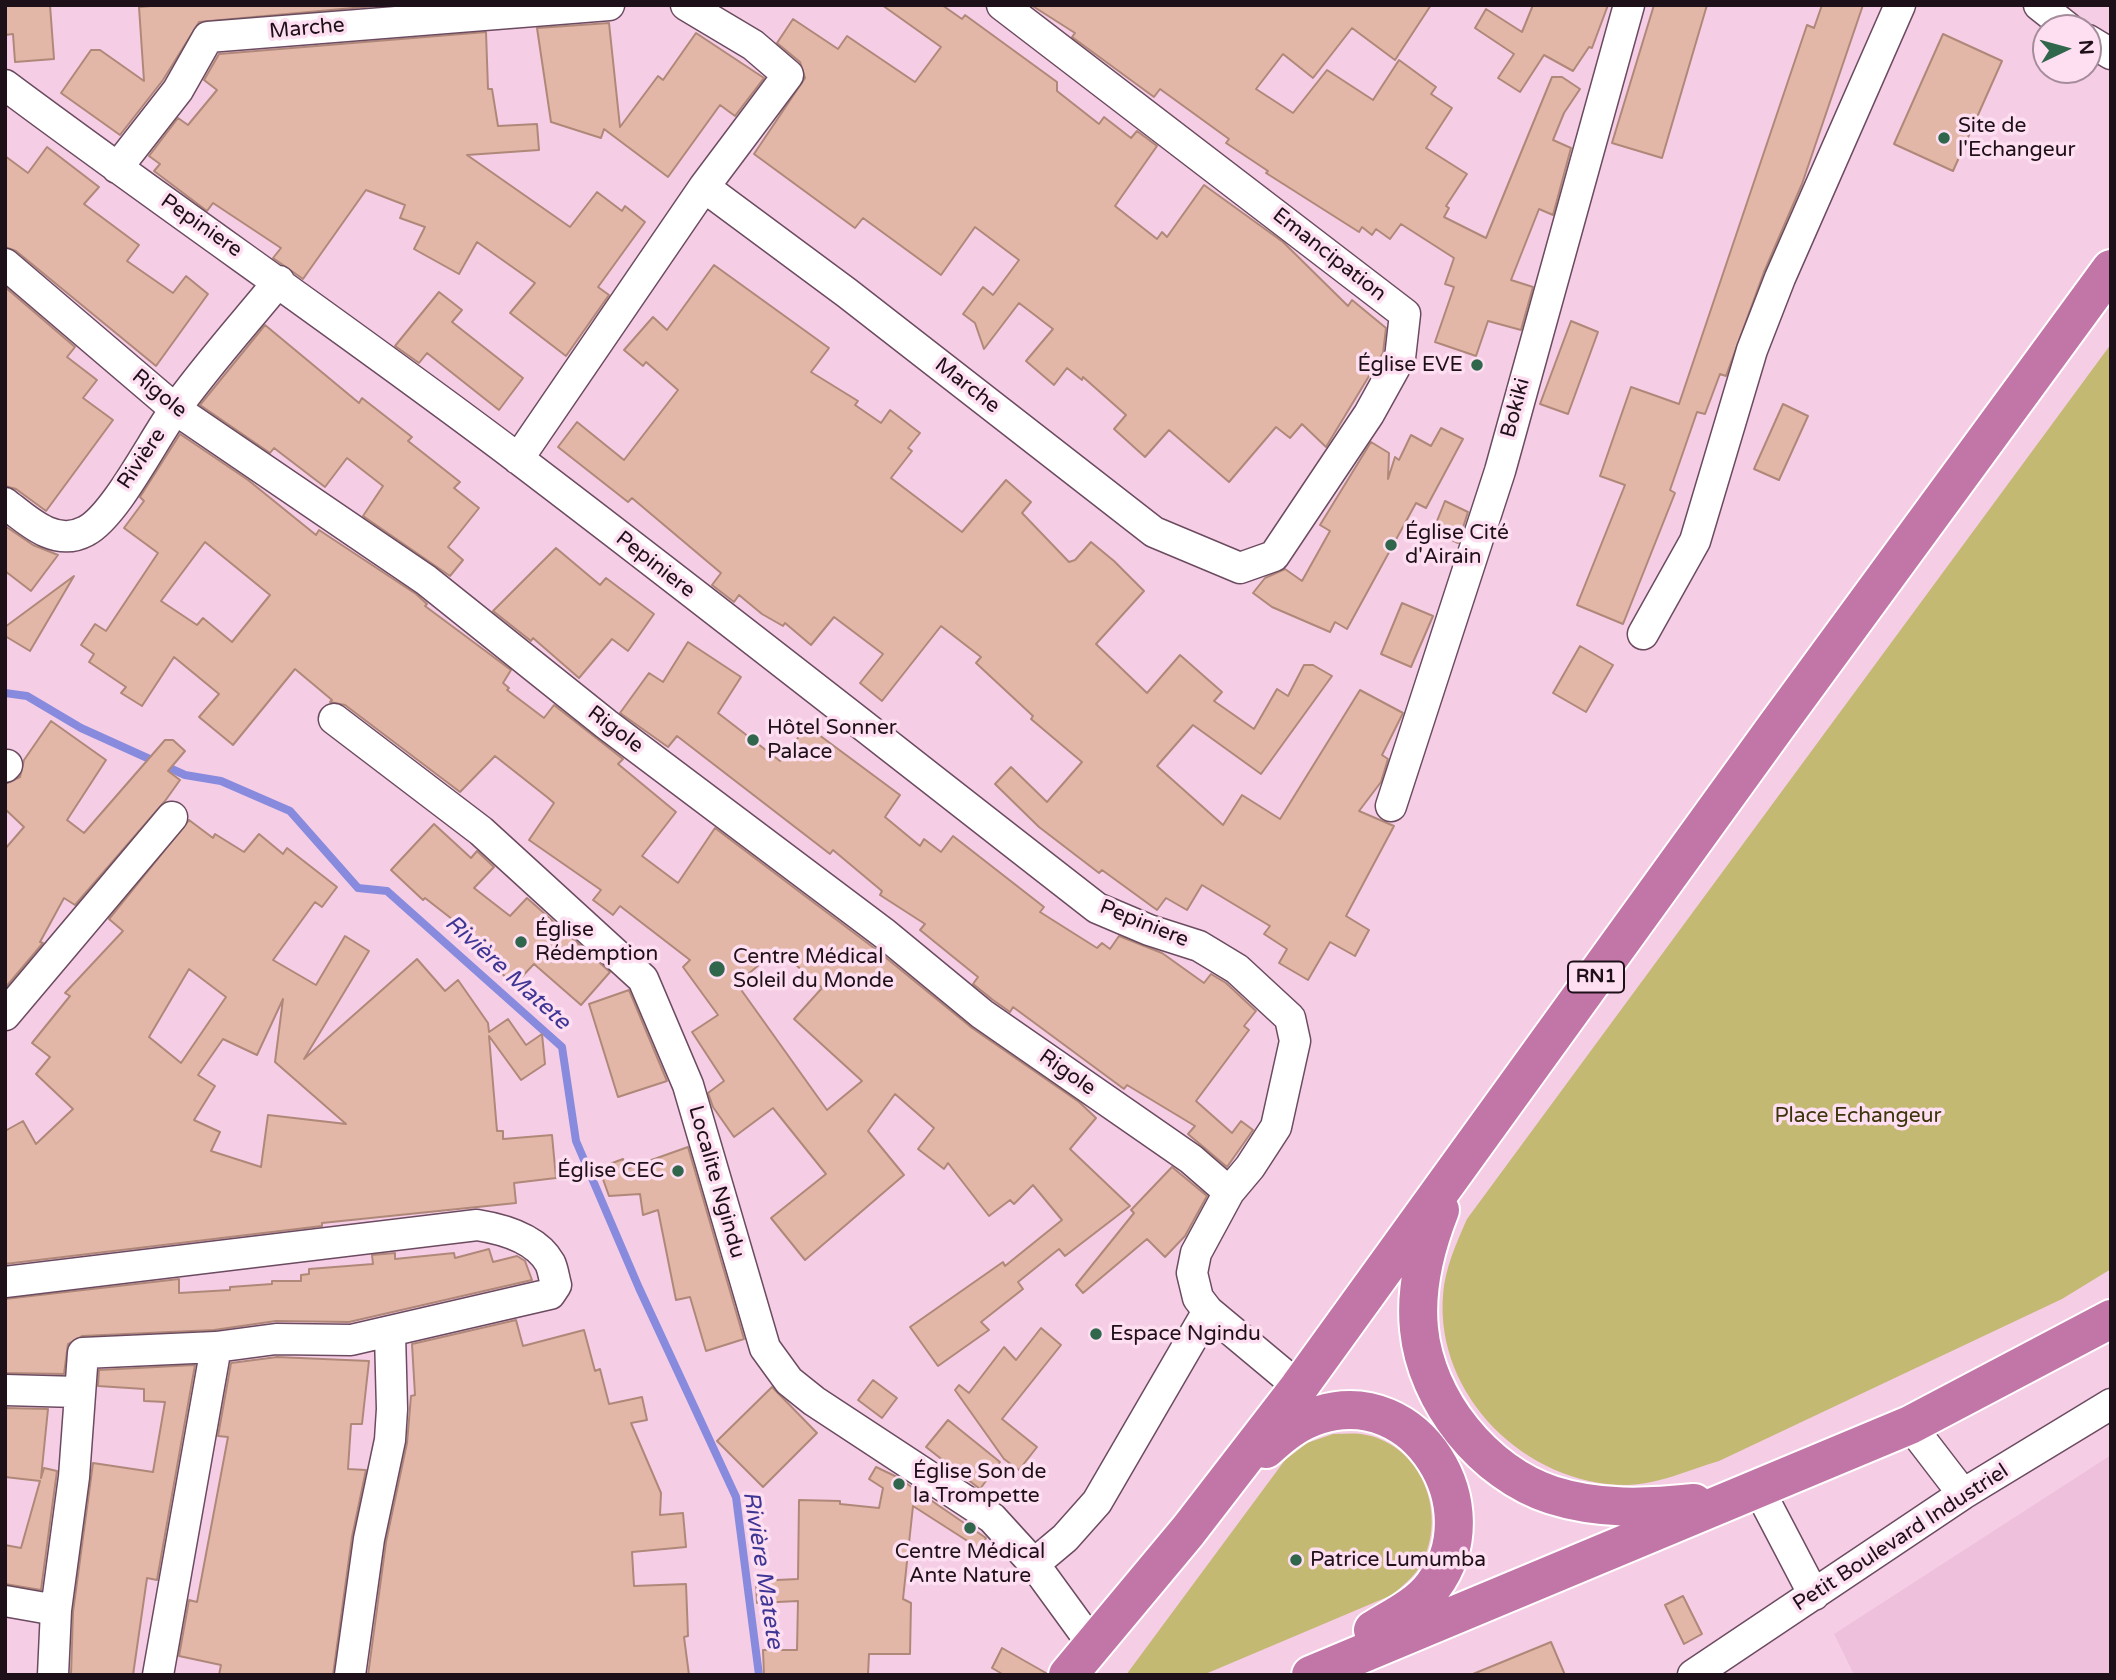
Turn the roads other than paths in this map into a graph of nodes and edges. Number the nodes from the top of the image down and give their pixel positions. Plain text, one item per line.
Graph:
1 (609, 5) edge
2 (686, 5) edge
3 (1002, 5) edge
4 (1629, 5) edge
5 (1900, 5) edge
6 (5, 85) edge
7 (117, 168) junction
8 (704, 187) junction
9 (5, 264) edge
10 (2111, 269) edge
11 (279, 281) junction
12 (175, 409) junction
13 (518, 459) junction
14 (5, 503) edge
15 (1240, 568) joint
16 (1643, 634) dead end
17 (334, 719) dead end
18 (1391, 806) dead end
19 (172, 817) dead end
20 (5, 1015) edge
21 (1476, 1144) junction
22 (1229, 1192) junction
23 (5, 1282) edge
24 (1208, 1311) junction
25 (2111, 1319) edge
26 (390, 1334) junction
27 (216, 1347) junction
28 (1299, 1387) junction
29 (5, 1390) edge
30 (78, 1392) junction
31 (2111, 1404) edge
32 (1910, 1425) junction
33 (1743, 1494) junction
34 (1963, 1494) junction
35 (1188, 1531) junction
36 (1034, 1564) junction
37 (1814, 1595) junction
38 (5, 1601) edge
39 (56, 1610) junction
40 (1093, 1645) junction
41 (53, 1675) edge
42 (158, 1675) edge
43 (350, 1675) edge
44 (1068, 1675) edge
45 (1295, 1675) edge
46 (1311, 1675) edge
47 (1693, 1675) edge

1 - 7 street, Marche
2 - 8 street
3 - 15 street, Emancipation
4 - 18 street, Bokiki
5 - 16 street
6 - 7 street, Pepiniere
7 - 11 street, Pepiniere
8 - 13 street
8 - 15 street, Marche
9 - 12 street, Rigole
10 - 21 highway, RN1
11 - 12 street, Rivière
11 - 13 street, Pepiniere
12 - 14 street, Rivière
12 - 22 street, Rigole
13 - 22 street, Pepiniere
17 - 36 street, Localite Ngindu
19 - 20 street
21 - 28 highway, RN1
21 - 33 highway
22 - 24 street
23 - 26 street
24 - 28 street
24 - 36 street
25 - 32 highway
26 - 27 street
26 - 43 street
27 - 30 street
27 - 42 street
28 - 35 highway, RN1
29 - 30 street
30 - 39 street
31 - 34 street, Petit Boulevard Industriel
32 - 33 highway
32 - 34 street
33 - 37 street
33 - 46 highway
34 - 37 street, Petit Boulevard Industriel
35 - 40 highway, RN1
35 - 45 highway
36 - 40 street, Localite Ngindu
37 - 47 street, Petit Boulevard Industriel
38 - 39 street
39 - 41 street
40 - 44 highway, RN1

